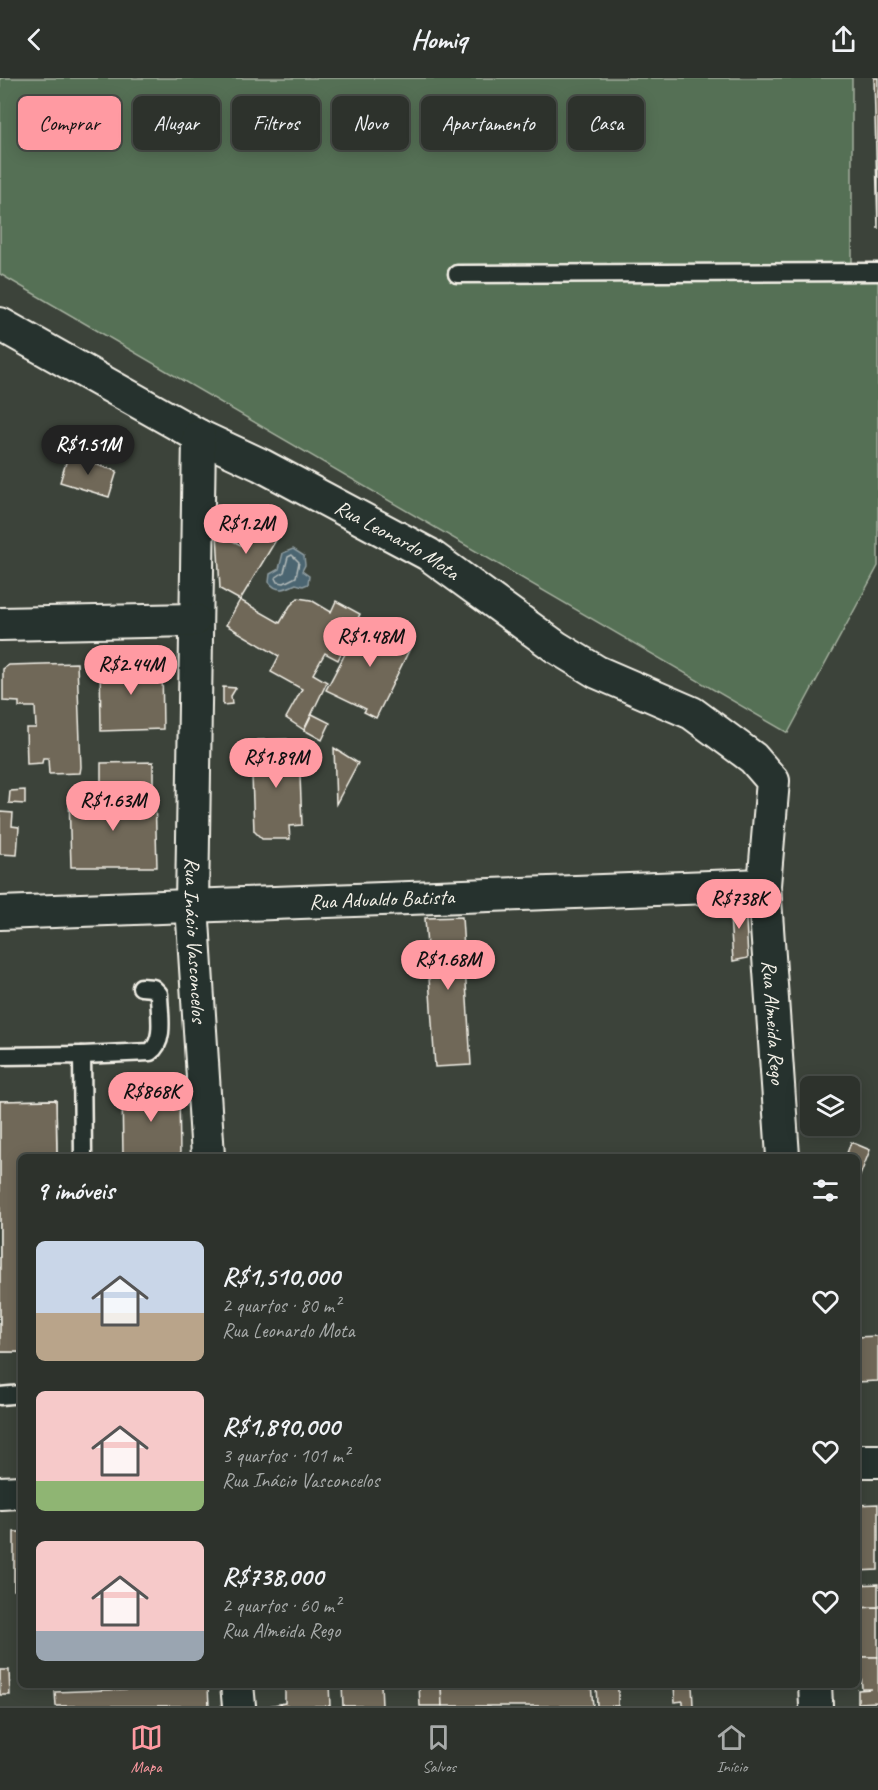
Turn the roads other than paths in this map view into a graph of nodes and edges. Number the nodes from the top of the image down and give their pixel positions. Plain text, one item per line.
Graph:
1 (878, 272) edge
2 (457, 274) dead end
3 (0, 324) edge
4 (199, 436) junction
5 (194, 620) junction
6 (0, 624) edge
7 (773, 781) joint
8 (764, 885) junction
9 (192, 905) junction
10 (0, 913) edge
11 (141, 987) dead end
12 (82, 1055) junction
13 (0, 1056) edge
14 (83, 1154) edge
15 (208, 1154) edge
16 (783, 1154) edge
17 (18, 1394) edge
18 (0, 1396) edge
19 (860, 1461) edge
20 (878, 1461) edge
21 (18, 1492) edge
22 (0, 1493) edge
23 (237, 1688) edge
24 (815, 1688) edge
25 (239, 1706) edge
26 (816, 1706) edge

1 - 2 lane
3 - 4 street, Rua Leonardo Mota
4 - 5 street, Rua Inácio Vasconcelos
4 - 7 street, Rua Leonardo Mota
5 - 6 street
5 - 9 street, Rua Inácio Vasconcelos
7 - 8 street, Rua Almeida Rego
8 - 9 street, Rua Adualdo Batista
8 - 16 street, Rua Almeida Rego
9 - 10 street, Rua Adualdo Batista
9 - 15 street, Rua Inácio Vasconcelos
11 - 12 lane
12 - 13 lane
12 - 14 lane
17 - 18 lane
19 - 20 street
21 - 22 street
23 - 25 street
24 - 26 street

